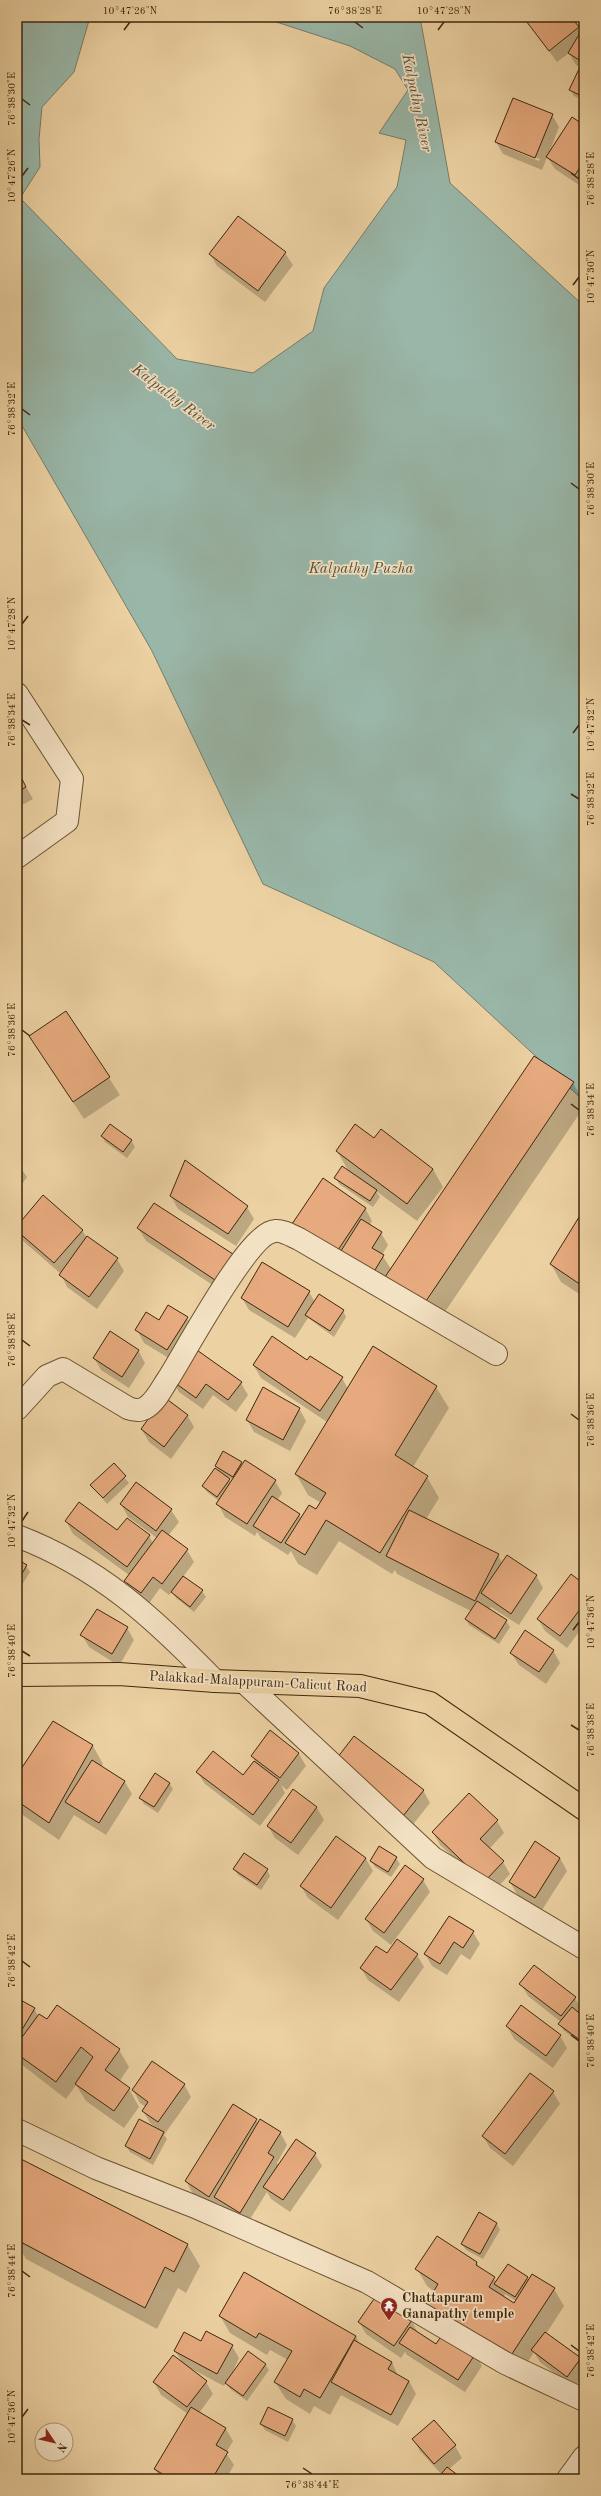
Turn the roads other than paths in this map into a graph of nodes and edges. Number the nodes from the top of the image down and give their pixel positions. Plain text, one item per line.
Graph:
1 (17, 694) edge
2 (17, 857) edge
3 (496, 1354) dead end
4 (17, 1408) edge
5 (17, 1536) edge
6 (17, 1675) edge
7 (215, 1680) junction
8 (244, 1682) junction
9 (584, 1809) edge
10 (584, 1948) edge
11 (17, 2130) edge
12 (584, 2400) edge
13 (584, 2457) edge
14 (568, 2479) edge

1 - 2 street
3 - 4 street
5 - 7 street
6 - 7 highway, Palakkad-Malappuram-Calicut Road
7 - 8 highway, Palakkad-Malappuram-Calicut Road
8 - 9 highway, Palakkad-Malappuram-Calicut Road
8 - 10 street
11 - 12 street
13 - 14 street

